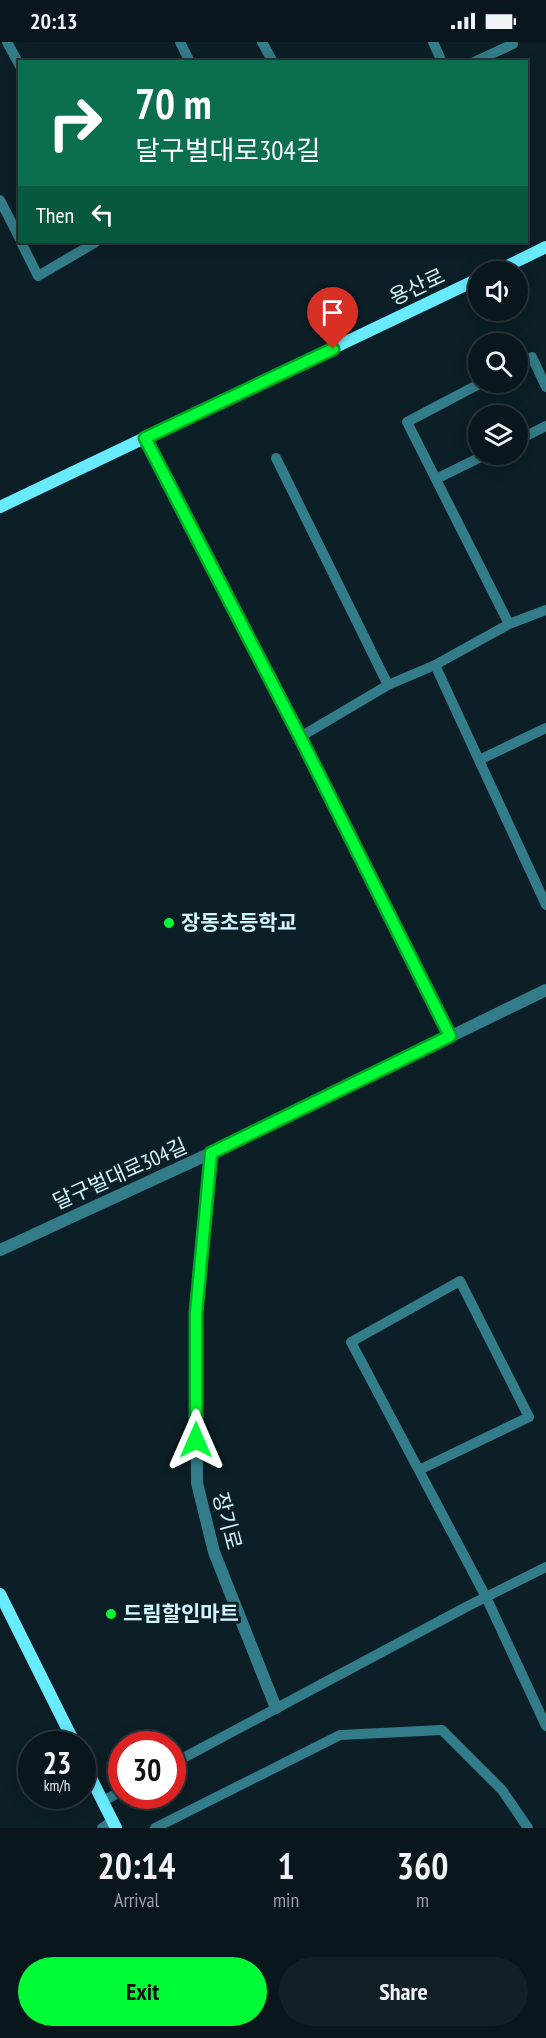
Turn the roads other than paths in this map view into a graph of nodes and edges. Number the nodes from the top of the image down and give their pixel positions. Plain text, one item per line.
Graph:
1 (7, 42) edge
2 (180, 42) edge
3 (262, 42) edge
4 (432, 42) edge
5 (513, 42) edge
6 (189, 60) edge
7 (272, 60) edge
8 (441, 60) edge
9 (478, 60) edge
10 (18, 62) edge
11 (0, 200) edge
12 (18, 236) edge
13 (22, 243) edge
14 (94, 243) edge
15 (546, 247) edge
16 (517, 261) edge
17 (468, 284) edge
18 (528, 359) edge
19 (546, 387) edge
20 (468, 390) edge
21 (546, 426) edge
22 (528, 435) edge
23 (145, 438) junction
24 (276, 458) dead end
25 (468, 463) edge
26 (436, 479) junction
27 (0, 507) edge
28 (546, 610) edge
29 (509, 624) junction
30 (435, 665) junction
31 (388, 684) junction
32 (546, 728) edge
33 (300, 737) junction
34 (479, 760) junction
35 (546, 905) edge
36 (546, 990) edge
37 (450, 1036) junction
38 (211, 1153) junction
39 (0, 1250) edge
40 (419, 1470) junction
41 (546, 1567) edge
42 (0, 1594) edge
43 (486, 1597) junction
44 (276, 1708) junction
45 (546, 1726) edge
46 (68, 1731) edge
47 (186, 1756) edge
48 (96, 1788) edge
49 (108, 1798) edge
50 (103, 1801) junction
51 (115, 1825) edge
52 (102, 1828) edge
53 (155, 1828) edge
54 (528, 1828) edge

1 - 10 lane
2 - 6 lane
3 - 7 lane
4 - 8 lane
5 - 9 lane
11 - 12 lane
13 - 14 lane
15 - 16 main road
17 - 23 main road, 용산로
18 - 19 lane
20 - 26 lane
21 - 22 lane
23 - 27 main road, 용산로
23 - 33 street
24 - 31 lane
25 - 26 lane
26 - 29 lane
28 - 29 lane
29 - 30 lane
30 - 31 lane
30 - 34 lane
31 - 33 lane
32 - 34 lane
33 - 37 street
34 - 35 lane
36 - 37 street, 달구벌대로304길
37 - 38 street, 달구벌대로304길
38 - 39 street, 달구벌대로304길
38 - 44 street, 장기로
40 - 40 lane
40 - 43 lane
41 - 43 lane
42 - 46 main road
43 - 44 lane
43 - 45 lane
44 - 47 lane
48 - 50 main road
49 - 50 lane
50 - 51 main road
51 - 52 lane
53 - 54 lane

